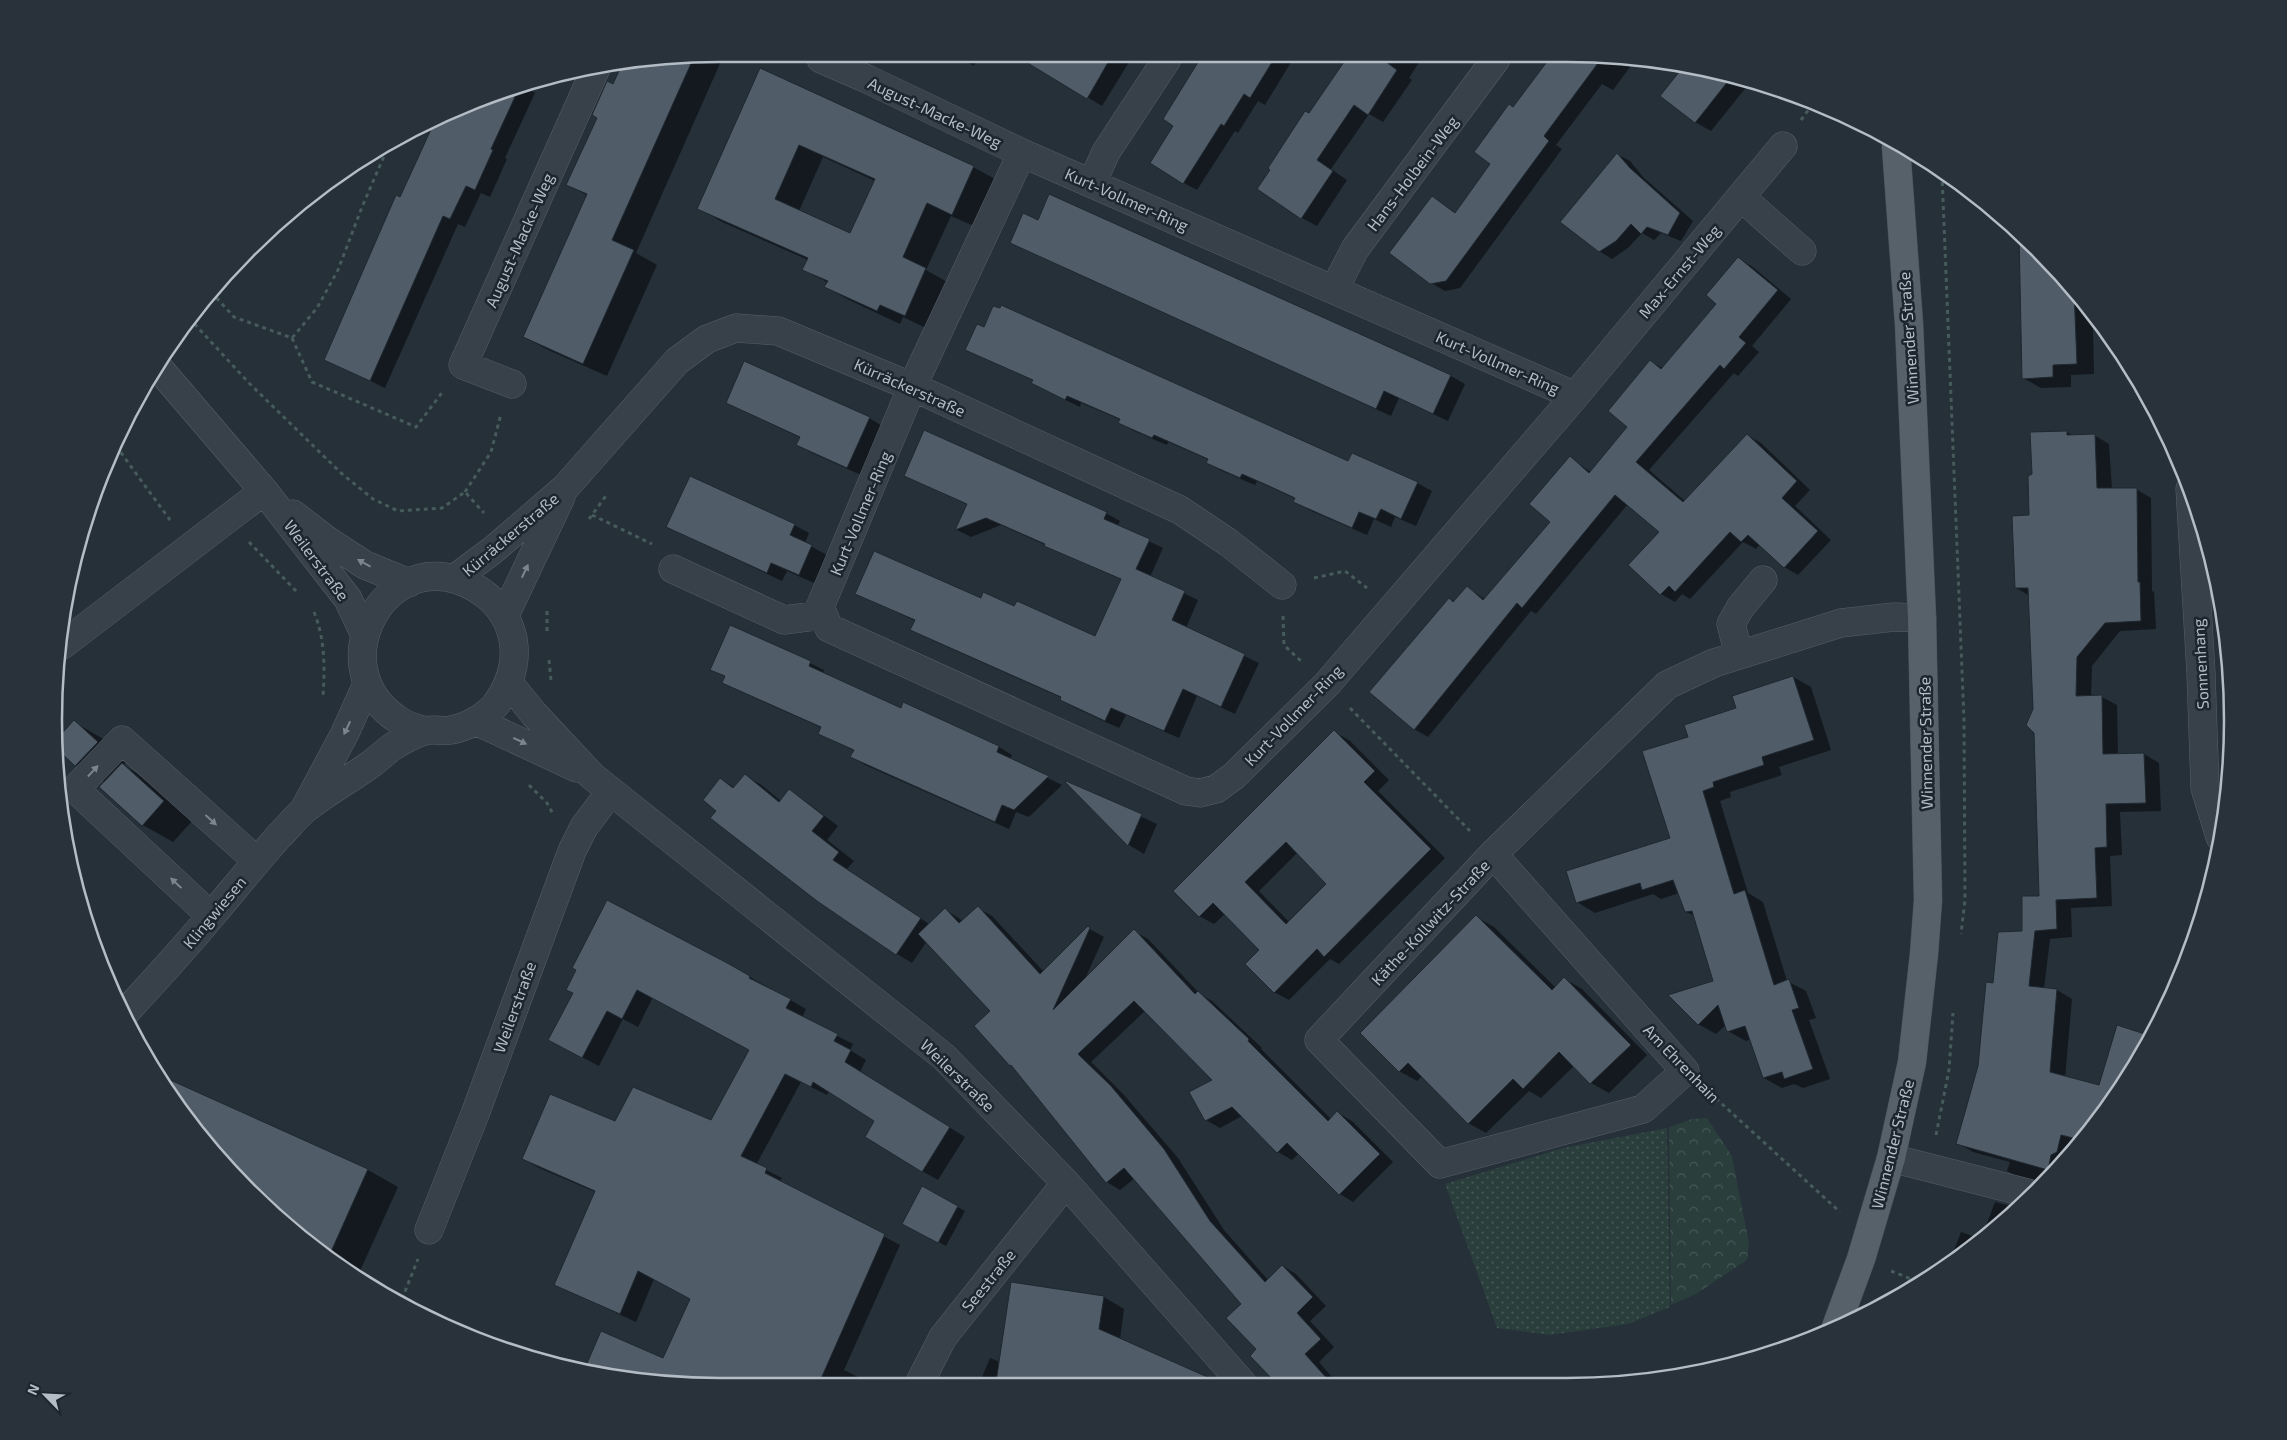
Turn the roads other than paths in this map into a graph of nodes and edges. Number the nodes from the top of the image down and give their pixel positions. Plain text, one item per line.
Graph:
1 (832, 62) edge
2 (1166, 62) edge
3 (1494, 62) edge
4 (872, 69) edge
5 (593, 75) edge
6 (1782, 146) dead end
7 (1896, 151) edge
8 (1022, 153) junction
9 (1092, 183) junction
10 (1741, 196) junction
11 (1802, 251) dead end
12 (1334, 290) junction
13 (162, 372) edge
14 (512, 384) road end
15 (912, 387) junction
16 (1575, 396) junction
17 (565, 488) junction
18 (264, 491) junction
19 (2192, 514) edge
20 (672, 569) road end
21 (454, 579) junction
22 (1763, 580) dead end
23 (409, 583) junction
24 (1282, 585) road end
25 (823, 614) junction
26 (505, 615) junction
27 (1922, 618) junction
28 (364, 633) junction
29 (67, 641) edge
30 (1739, 655) junction
31 (509, 683) junction
32 (367, 684) junction
33 (476, 722) junction
34 (425, 730) junction
35 (601, 783) junction
36 (303, 811) junction
37 (2216, 823) edge
38 (1493, 854) junction
39 (257, 860) junction
40 (211, 916) junction
41 (129, 1009) edge
42 (1685, 1071) joint
43 (1891, 1158) junction
44 (1066, 1183) junction
45 (2024, 1192) edge
46 (429, 1230) road end
47 (1839, 1318) edge
48 (922, 1378) edge
49 (1238, 1378) edge

1 - 4 street, August-Macke-Weg
2 - 9 street
3 - 12 street, Hans-Holbein-Weg
4 - 8 street, August-Macke-Weg
5 - 14 street, August-Macke-Weg
6 - 10 street, Max-Ernst-Weg
7 - 27 main road, Winnender Straße
8 - 9 street, Kurt-Vollmer-Ring
8 - 15 street, Kurt-Vollmer-Ring
9 - 12 street, Kurt-Vollmer-Ring
10 - 11 street
10 - 16 street, Max-Ernst-Weg
12 - 16 street, Kurt-Vollmer-Ring
13 - 18 street, Weilerstraße
15 - 17 street, Kürräckerstraße
15 - 24 street, Kürräckerstraße
15 - 25 street, Kurt-Vollmer-Ring
16 - 25 street, Kurt-Vollmer-Ring
17 - 21 street, Kürräckerstraße
26 -> 17 street, Kürräckerstraße
23 -> 18 street, Weilerstraße
18 - 28 street, Weilerstraße
18 - 29 street
19 - 37 street, Sonnenhang
20 - 25 street
21 - 23 street
21 - 26 street
22 - 30 street
23 - 28 street
26 - 31 street
27 - 30 street, Käthe-Kollwitz-Straße
27 - 43 main road, Winnender Straße
28 - 32 street
30 - 38 street, Käthe-Kollwitz-Straße
31 - 33 street
31 - 35 street, Weilerstraße
32 - 34 street
32 -> 36 street, Klingwiesen
33 - 34 street
33 -> 35 street, Weilerstraße
34 - 36 street, Klingwiesen
35 - 44 street, Weilerstraße
35 - 46 street, Weilerstraße
36 - 39 street, Klingwiesen
38 - 42 street, Am Ehrenhain
38 - 42 street, Käthe-Kollwitz-Straße
39 - 40 street, Klingwiesen
40 -> 39 street
40 - 41 street, Klingwiesen
43 - 45 street
43 - 47 main road, Winnender Straße
44 - 48 street, Seestraße
44 - 49 street, Weilerstraße

